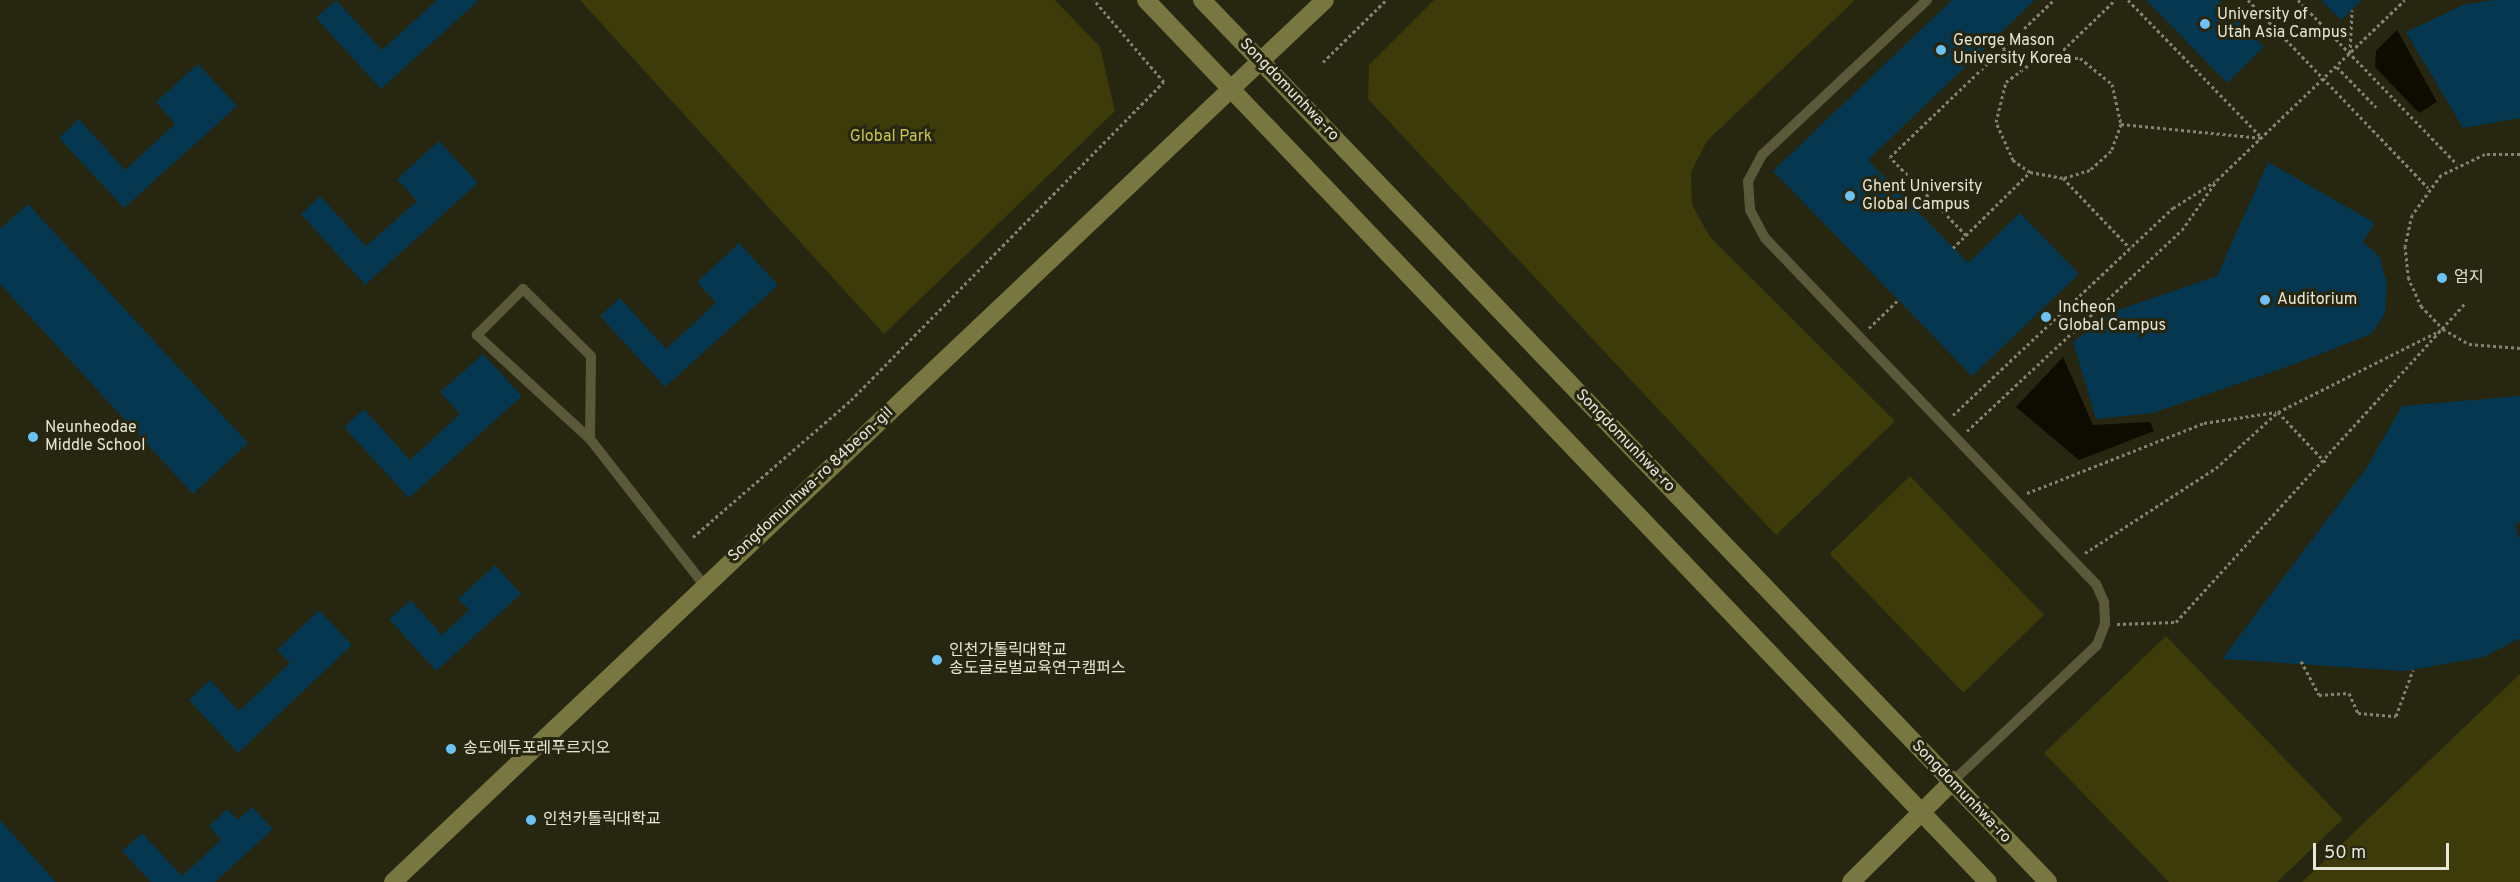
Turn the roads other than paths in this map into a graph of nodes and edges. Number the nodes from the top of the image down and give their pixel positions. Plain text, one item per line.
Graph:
1 (1146, 0) edge
2 (1202, 0) edge
3 (1325, 0) edge
4 (1927, 0) edge
5 (1260, 61) junction
6 (1230, 88) junction
7 (591, 439) junction
8 (705, 586) junction
9 (1952, 782) junction
10 (1921, 813) junction
11 (393, 882) edge
12 (1851, 882) edge
13 (1988, 882) edge
14 (2048, 882) edge

1 - 6 street
2 - 5 street, Songdomunhwa-ro
3 - 5 street, Songdomunhwa-ro 84beon-gil
4 - 9 lane
5 - 6 street, Songdomunhwa-ro 84beon-gil
5 - 9 street, Songdomunhwa-ro
6 - 8 street, Songdomunhwa-ro 84beon-gil
6 - 10 street
7 - 7 lane
7 - 8 lane
8 - 11 street, Songdomunhwa-ro 84beon-gil
9 - 10 street
9 - 14 street, Songdomunhwa-ro
10 - 12 street
10 - 13 street

